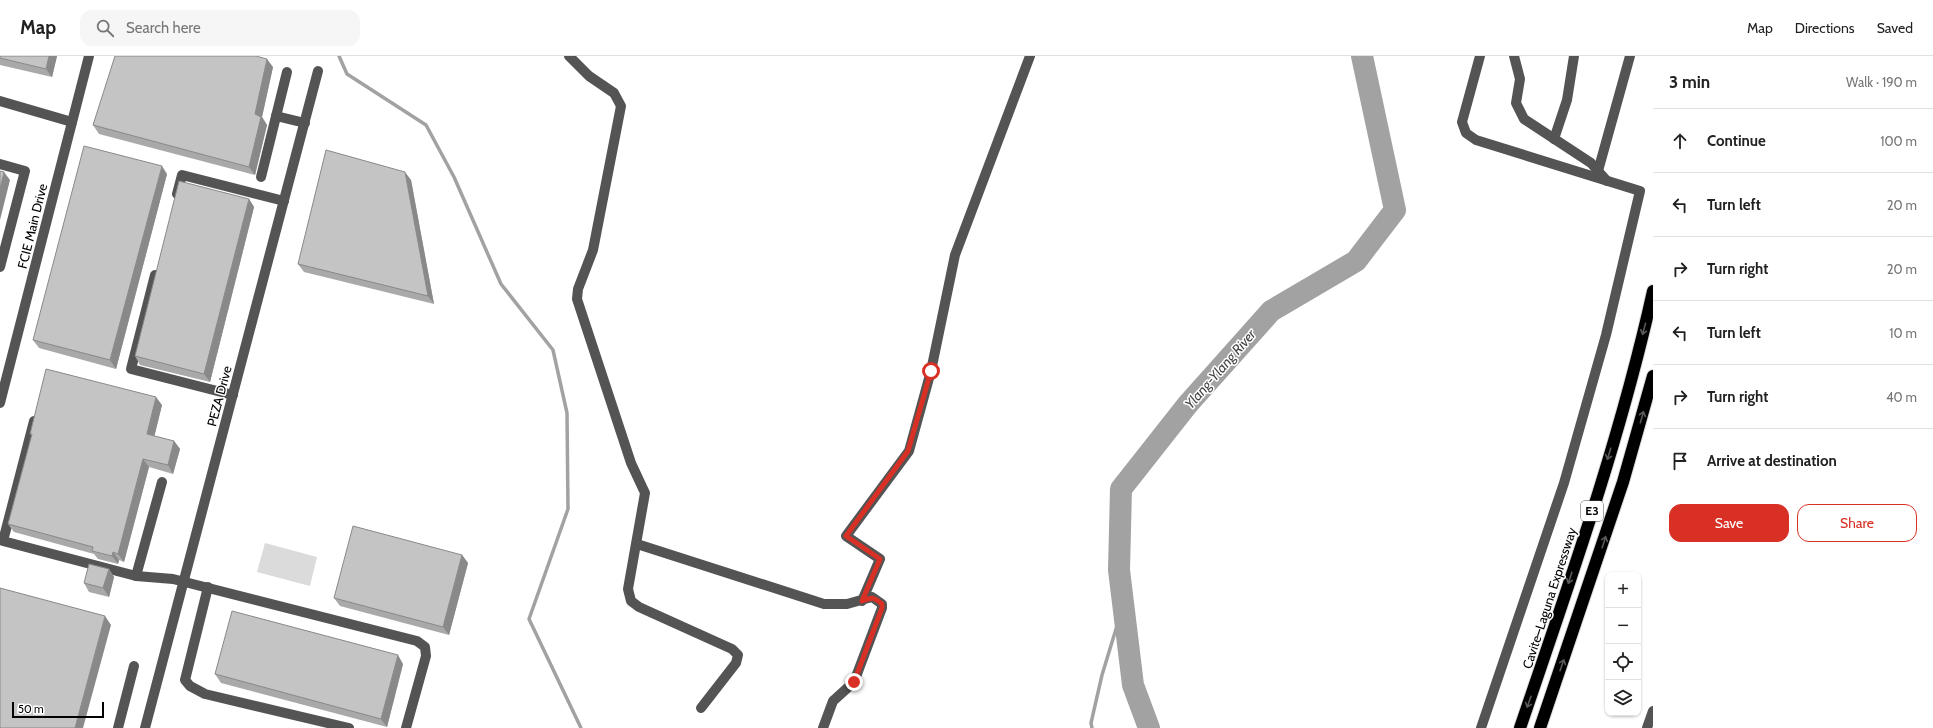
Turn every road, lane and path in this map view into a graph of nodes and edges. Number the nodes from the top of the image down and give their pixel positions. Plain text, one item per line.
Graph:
1 (89, 56) edge
2 (569, 56) edge
3 (1030, 56) edge
4 (1480, 56) edge
5 (1514, 56) edge
6 (1574, 56) edge
7 (1630, 56) edge
8 (318, 71) dead end
9 (287, 72) dead end
10 (0, 101) edge
11 (276, 116) junction
12 (72, 122) junction
13 (304, 123) junction
14 (1554, 139) junction
15 (0, 164) edge
16 (1598, 171) junction
17 (261, 177) dead end
18 (1607, 181) junction
19 (284, 202) junction
20 (174, 204) edge
21 (158, 264) edge
22 (0, 267) edge
23 (1653, 291) edge
24 (1653, 376) edge
25 (233, 395) junction
26 (0, 403) edge
27 (36, 412) edge
28 (162, 482) dead end
29 (637, 544) junction
30 (136, 576) junction
31 (184, 581) junction
32 (208, 588) junction
33 (862, 601) junction
34 (134, 666) dead end
35 (701, 708) dead end
36 (1653, 711) edge
37 (118, 728) edge
38 (145, 728) edge
39 (349, 728) edge
40 (406, 728) edge
41 (823, 728) edge
42 (1481, 728) edge
43 (1520, 728) edge
44 (1540, 728) edge
45 (1647, 728) edge

1 - 12 street, FCIE Main Drive
2 - 29 street
3 - 33 street
4 - 18 street
5 - 14 street
6 - 14 street
7 - 16 street
8 - 13 street, PEZA Drive
9 - 11 street
10 - 12 street
11 - 13 street
11 - 17 street
12 - 26 street, FCIE Main Drive
13 - 19 street, PEZA Drive
14 - 16 street
15 - 22 street
16 - 18 street
18 - 42 street
19 - 20 street
19 - 25 street, PEZA Drive
21 - 25 street
23 -> 43 highway, Cavite–Laguna Expressway / E3
44 -> 24 highway, E3
25 - 31 street, PEZA Drive
27 - 30 street
28 - 30 street
29 - 33 street
29 - 35 street
30 - 31 street
31 - 32 street
31 - 38 street, PEZA Drive
32 - 39 street
32 - 40 street
33 - 41 street
34 - 37 street
36 - 45 street

